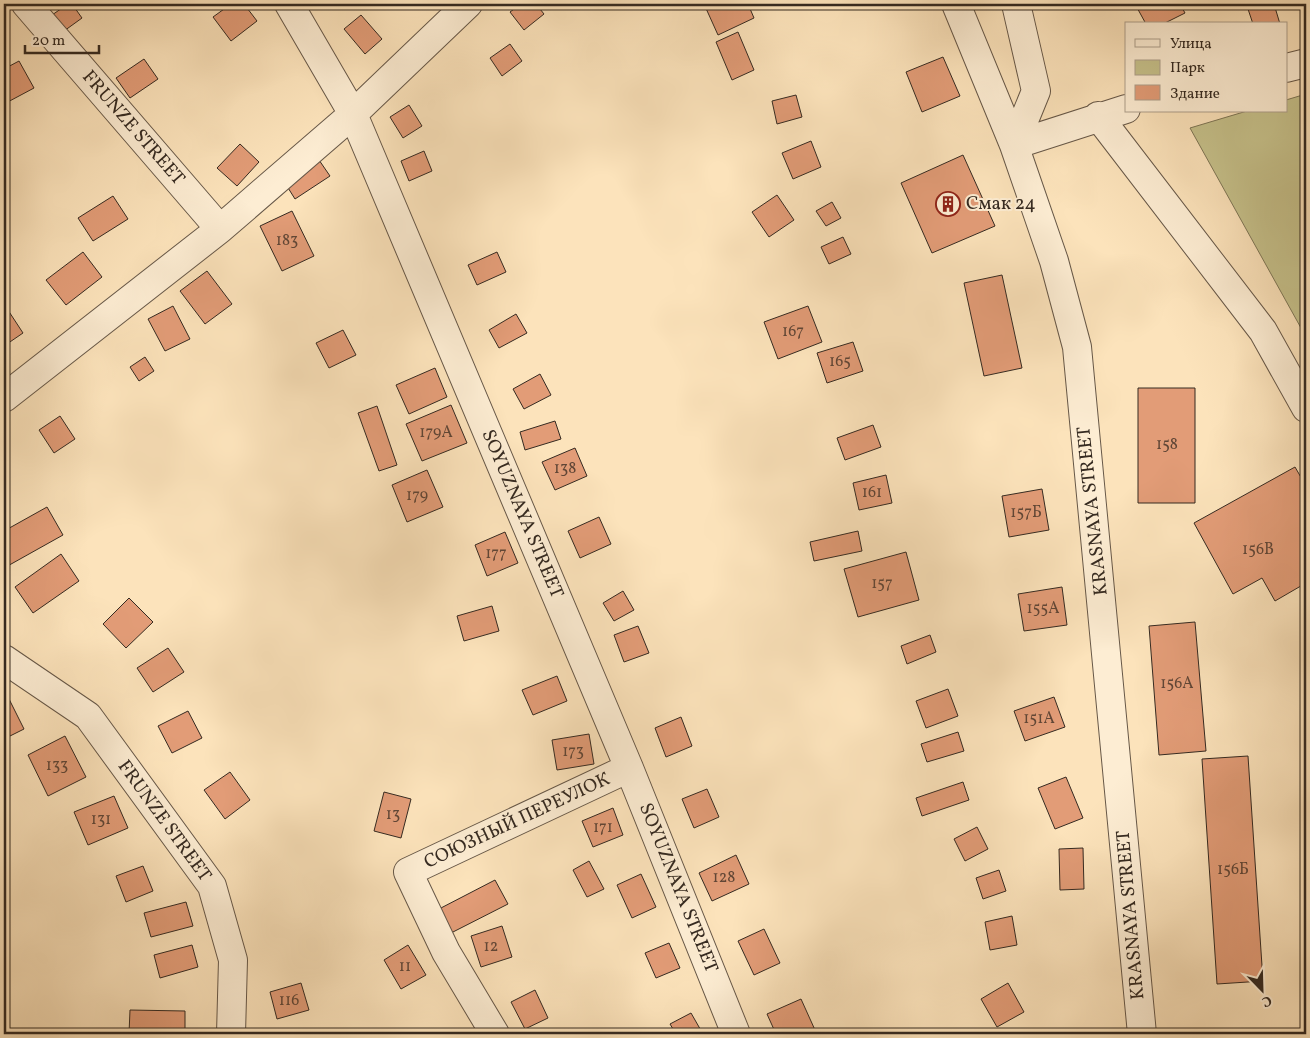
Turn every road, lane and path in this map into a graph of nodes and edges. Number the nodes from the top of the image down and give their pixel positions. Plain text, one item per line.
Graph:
1 (26, 4) edge
2 (289, 4) edge
3 (468, 4) edge
4 (956, 4) edge
5 (1016, 4) edge
6 (1306, 63) edge
7 (1288, 68) edge
8 (1125, 109) edge
9 (353, 114) junction
10 (1098, 116) junction
11 (1014, 145) junction
12 (220, 230) junction
13 (4, 398) edge
14 (1306, 408) edge
15 (4, 659) edge
16 (629, 768) junction
17 (231, 1034) edge
18 (495, 1034) edge
19 (736, 1034) edge
20 (1142, 1034) edge

1 - 12 street, FRUNZE STREET
2 - 9 street, SOYUZNAYA STREET
3 - 9 street
4 - 11 street, KRASNAYA STREET
5 - 11 street
6 - 7 street
8 - 10 street
9 - 12 street
9 - 16 street, SOYUZNAYA STREET
10 - 11 street
10 - 14 street
11 - 20 street, KRASNAYA STREET
12 - 13 street
15 - 17 street, FRUNZE STREET
16 - 18 street, СОЮЗНЫЙ ПЕРЕУЛОК
16 - 19 street, SOYUZNAYA STREET

